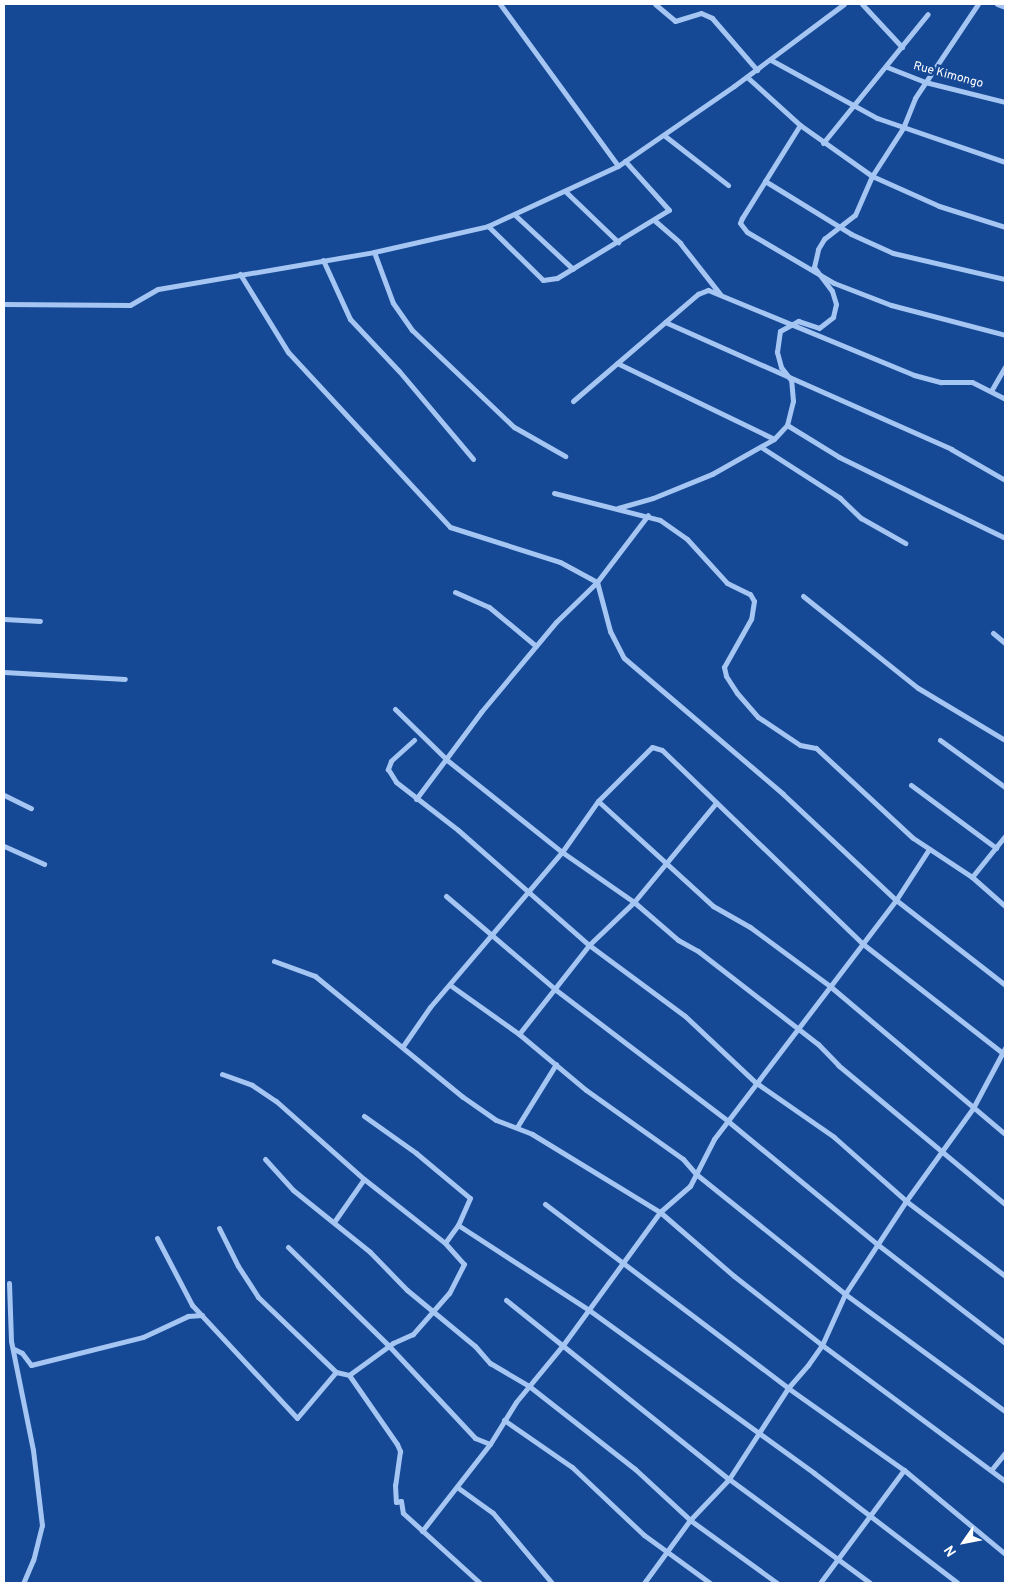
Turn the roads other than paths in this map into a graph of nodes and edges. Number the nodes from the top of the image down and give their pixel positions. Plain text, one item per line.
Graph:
1 (500, 4) edge
2 (655, 4) edge
3 (844, 4) edge
4 (862, 4) edge
5 (978, 4) edge
6 (997, 4) edge
7 (1005, 7) edge
8 (928, 14) dead end
9 (902, 47) junction
10 (771, 60) junction
11 (887, 67) junction
12 (757, 70) junction
13 (747, 77) junction
14 (926, 82) junction
15 (1005, 102) edge
16 (852, 104) junction
17 (800, 125) junction
18 (903, 128) junction
19 (665, 136) junction
20 (823, 142) junction
21 (625, 161) junction
22 (1005, 162) edge
23 (618, 166) junction
24 (872, 176) junction
25 (765, 181) junction
26 (728, 186) dead end
27 (566, 191) junction
28 (515, 215) junction
29 (654, 220) junction
30 (488, 226) junction
31 (841, 226) junction
32 (1005, 227) edge
33 (618, 242) junction
34 (374, 252) junction
35 (323, 260) junction
36 (573, 269) junction
37 (240, 274) junction
38 (817, 274) junction
39 (1005, 279) edge
40 (720, 294) junction
41 (4, 299) edge
42 (4, 304) edge
43 (18, 304) junction
44 (665, 322) junction
45 (790, 323) junction
46 (1005, 334) edge
47 (617, 363) junction
48 (1005, 367) edge
49 (791, 380) junction
50 (992, 391) junction
51 (1005, 399) edge
52 (574, 401) dead end
53 (787, 425) junction
54 (774, 439) junction
55 (761, 447) junction
56 (565, 456) dead end
57 (473, 459) dead end
58 (1005, 480) edge
59 (554, 493) dead end
60 (616, 509) junction
61 (648, 515) junction
62 (1005, 538) edge
63 (905, 543) dead end
64 (596, 582) junction
65 (455, 592) dead end
66 (803, 596) dead end
67 (4, 619) edge
68 (40, 622) dead end
69 (993, 633) dead end
70 (1005, 643) edge
71 (536, 646) junction
72 (4, 672) edge
73 (125, 679) dead end
74 (395, 709) dead end
75 (414, 740) dead end
76 (940, 740) dead end
77 (1005, 740) edge
78 (447, 760) junction
79 (911, 784) dead end
80 (1005, 787) edge
81 (4, 795) edge
82 (416, 798) junction
83 (598, 801) junction
84 (716, 803) junction
85 (31, 808) dead end
86 (1005, 836) edge
87 (4, 846) edge
88 (929, 848) junction
89 (996, 848) junction
90 (562, 852) junction
91 (665, 860) junction
92 (44, 864) dead end
93 (972, 877) junction
94 (527, 891) junction
95 (446, 896) dead end
96 (896, 900) junction
97 (634, 902) junction
98 (1005, 906) edge
99 (492, 936) junction
100 (863, 944) junction
101 (589, 945) junction
102 (274, 961) dead end
103 (450, 985) junction
104 (1005, 985) edge
105 (831, 988) junction
106 (556, 990) junction
107 (796, 1028) junction
108 (519, 1034) junction
109 (403, 1046) junction
110 (1004, 1052) edge
111 (556, 1064) junction
112 (222, 1074) dead end
113 (756, 1082) junction
114 (973, 1108) junction
115 (364, 1116) dead end
116 (729, 1122) junction
117 (517, 1127) junction
118 (1005, 1134) edge
119 (941, 1152) junction
120 (265, 1159) dead end
121 (696, 1174) junction
122 (364, 1179) junction
123 (906, 1201) junction
124 (545, 1204) dead end
125 (1005, 1204) edge
126 (660, 1212) junction
127 (334, 1222) junction
128 (458, 1225) junction
129 (219, 1228) dead end
130 (157, 1238) dead end
131 (445, 1243) junction
132 (877, 1244) junction
133 (288, 1248) dead end
134 (624, 1262) junction
135 (1005, 1276) edge
136 (9, 1283) dead end
137 (845, 1294) junction
138 (506, 1300) dead end
139 (589, 1310) junction
140 (434, 1312) junction
141 (202, 1315) junction
142 (1005, 1343) edge
143 (822, 1345) junction
144 (389, 1346) junction
145 (563, 1346) junction
146 (14, 1349) junction
147 (336, 1372) junction
148 (349, 1374) junction
149 (529, 1386) junction
150 (788, 1388) junction
151 (1005, 1411) edge
152 (504, 1420) junction
153 (759, 1436) junction
154 (490, 1444) junction
155 (1005, 1453) edge
156 (992, 1468) junction
157 (904, 1470) junction
158 (728, 1479) junction
159 (1005, 1480) edge
160 (457, 1487) junction
161 (868, 1517) junction
162 (690, 1520) junction
163 (422, 1531) junction
164 (666, 1553) junction
165 (1005, 1554) edge
166 (840, 1558) junction
167 (23, 1583) edge
168 (480, 1583) edge
169 (552, 1583) edge
170 (644, 1583) edge
171 (710, 1583) edge
172 (777, 1583) edge
173 (820, 1583) edge
174 (870, 1583) edge
175 (958, 1583) edge

1 - 23 street
2 - 12 street
3 - 10 street
4 - 9 street
5 - 14 street
6 - 7 street
8 - 9 street
9 - 11 street
10 - 12 street
10 - 16 street
11 - 14 street, Rue Kimongo
11 - 16 street
12 - 13 street
13 - 17 street
13 - 19 street
14 - 15 street, Rue Kimongo
14 - 18 street
16 - 18 street
16 - 20 street
17 - 20 street
17 - 25 street
18 - 22 street
18 - 24 street
19 - 21 street
19 - 26 street
20 - 24 street
21 - 23 street
21 - 29 street
23 - 27 street
24 - 31 street
24 - 32 street
25 - 31 street
25 - 38 street
27 - 28 street
27 - 33 street
28 - 30 street
28 - 36 street
29 - 33 street
29 - 40 street
30 - 34 street
30 - 36 street
31 - 38 street
31 - 39 street
33 - 36 street
34 - 35 street
34 - 56 street
35 - 37 street
35 - 57 street
37 - 43 street
37 - 64 street
38 - 45 street
38 - 46 street
40 - 44 street
40 - 45 street
41 - 43 street
42 - 43 street
44 - 47 street
44 - 49 street
45 - 49 street
45 - 50 street
47 - 52 street
47 - 54 street
48 - 50 street
49 - 53 street
49 - 58 street
50 - 51 street
53 - 54 street
53 - 62 street
54 - 55 street
55 - 60 street
55 - 63 street
59 - 60 street
60 - 61 street
61 - 64 street
61 - 88 street
64 - 71 street
64 - 96 street
65 - 71 street
66 - 77 street
67 - 68 street
69 - 70 street
71 - 78 street
72 - 73 street
74 - 78 street
75 - 82 street
76 - 80 street
78 - 82 street
78 - 90 street
79 - 89 street
81 - 85 street
82 - 94 street
83 - 84 street
83 - 90 street
83 - 91 street
84 - 91 street
84 - 100 street
86 - 89 street
87 - 92 street
88 - 93 street
88 - 96 street
89 - 93 street
90 - 94 street
90 - 97 street
91 - 97 street
91 - 105 street
93 - 98 street
94 - 99 street
94 - 101 street
95 - 99 street
96 - 100 street
96 - 104 street
97 - 101 street
97 - 107 street
99 - 103 street
99 - 106 street
100 - 105 street
100 - 110 street
101 - 106 street
101 - 113 street
102 - 109 street
103 - 108 street
103 - 109 street
105 - 107 street
105 - 114 street
106 - 108 street
106 - 116 street
107 - 113 street
107 - 119 street
108 - 111 street
109 - 117 street
110 - 114 street
111 - 117 street
111 - 121 street
112 - 122 street
113 - 116 street
113 - 123 street
114 - 118 street
114 - 119 street
115 - 128 street
116 - 121 street
116 - 132 street
117 - 126 street
119 - 123 street
119 - 125 street
120 - 127 street
121 - 126 street
121 - 137 street
122 - 127 street
122 - 131 street
123 - 132 street
123 - 135 street
124 - 134 street
126 - 134 street
126 - 143 street
127 - 140 street
128 - 131 street
128 - 139 street
129 - 147 street
130 - 141 street
131 - 140 street
132 - 137 street
132 - 142 street
133 - 144 street
134 - 139 street
134 - 150 street
136 - 146 street
137 - 143 street
137 - 151 street
138 - 145 street
139 - 145 street
139 - 153 street
140 - 144 street
140 - 149 street
141 - 146 street
141 - 147 street
143 - 150 street
143 - 156 street
144 - 148 street
144 - 154 street
145 - 149 street
145 - 158 street
146 - 167 street
147 - 148 street
148 - 163 street
149 - 152 street
149 - 162 street
150 - 153 street
150 - 157 street
152 - 154 street
152 - 164 street
153 - 158 street
153 - 161 street
154 - 160 street
155 - 156 street
156 - 159 street
157 - 161 street
157 - 165 street
158 - 162 street
158 - 166 street
160 - 163 street
160 - 169 street
161 - 166 street
161 - 175 street
162 - 164 street
162 - 172 street
163 - 168 street
164 - 170 street
164 - 171 street
166 - 173 street
166 - 174 street

